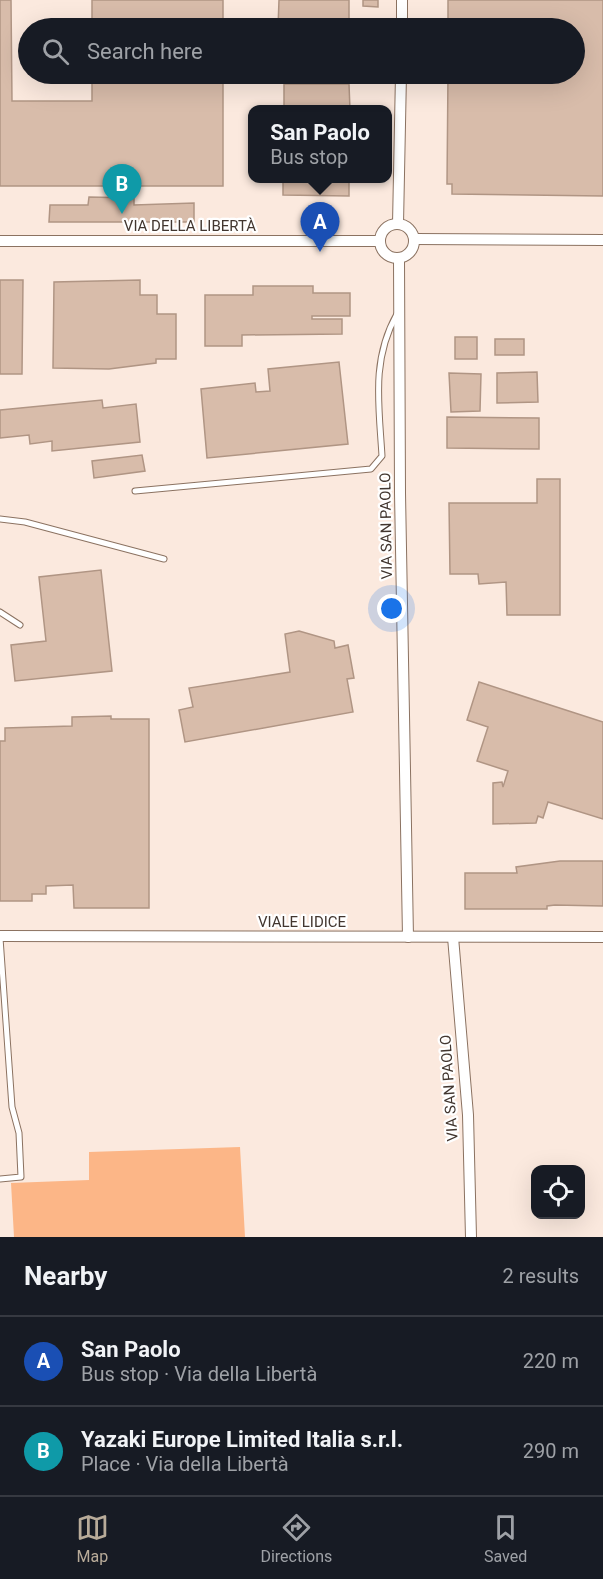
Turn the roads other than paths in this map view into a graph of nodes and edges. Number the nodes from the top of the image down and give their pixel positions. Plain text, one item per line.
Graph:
1 (402, 0) edge
2 (402, 18) edge
3 (401, 84) edge
4 (398, 224) junction
5 (415, 240) junction
6 (603, 240) edge
7 (0, 241) edge
8 (380, 241) junction
9 (399, 259) junction
10 (399, 310) junction
11 (135, 491) dead end
12 (0, 519) edge
13 (164, 559) dead end
14 (0, 612) edge
15 (20, 625) dead end
16 (0, 937) edge
17 (408, 937) junction
18 (453, 937) junction
19 (603, 937) edge
20 (0, 1179) edge
21 (471, 1237) edge

1 - 2 street
3 - 4 street
4 - 5 street
4 - 8 street
5 - 6 street
5 - 9 street
7 - 8 street, VIA DELLA LIBERTÀ
8 - 9 street
9 - 10 street, VIA SAN PAOLO
10 - 11 lane
10 - 17 street, VIA SAN PAOLO
12 - 13 lane
14 - 15 lane
16 - 17 street, VIALE LIDICE
16 - 20 lane
17 - 18 street, VIALE LIDICE
18 - 19 street, VIALE LIDICE
18 - 21 street, VIA SAN PAOLO

